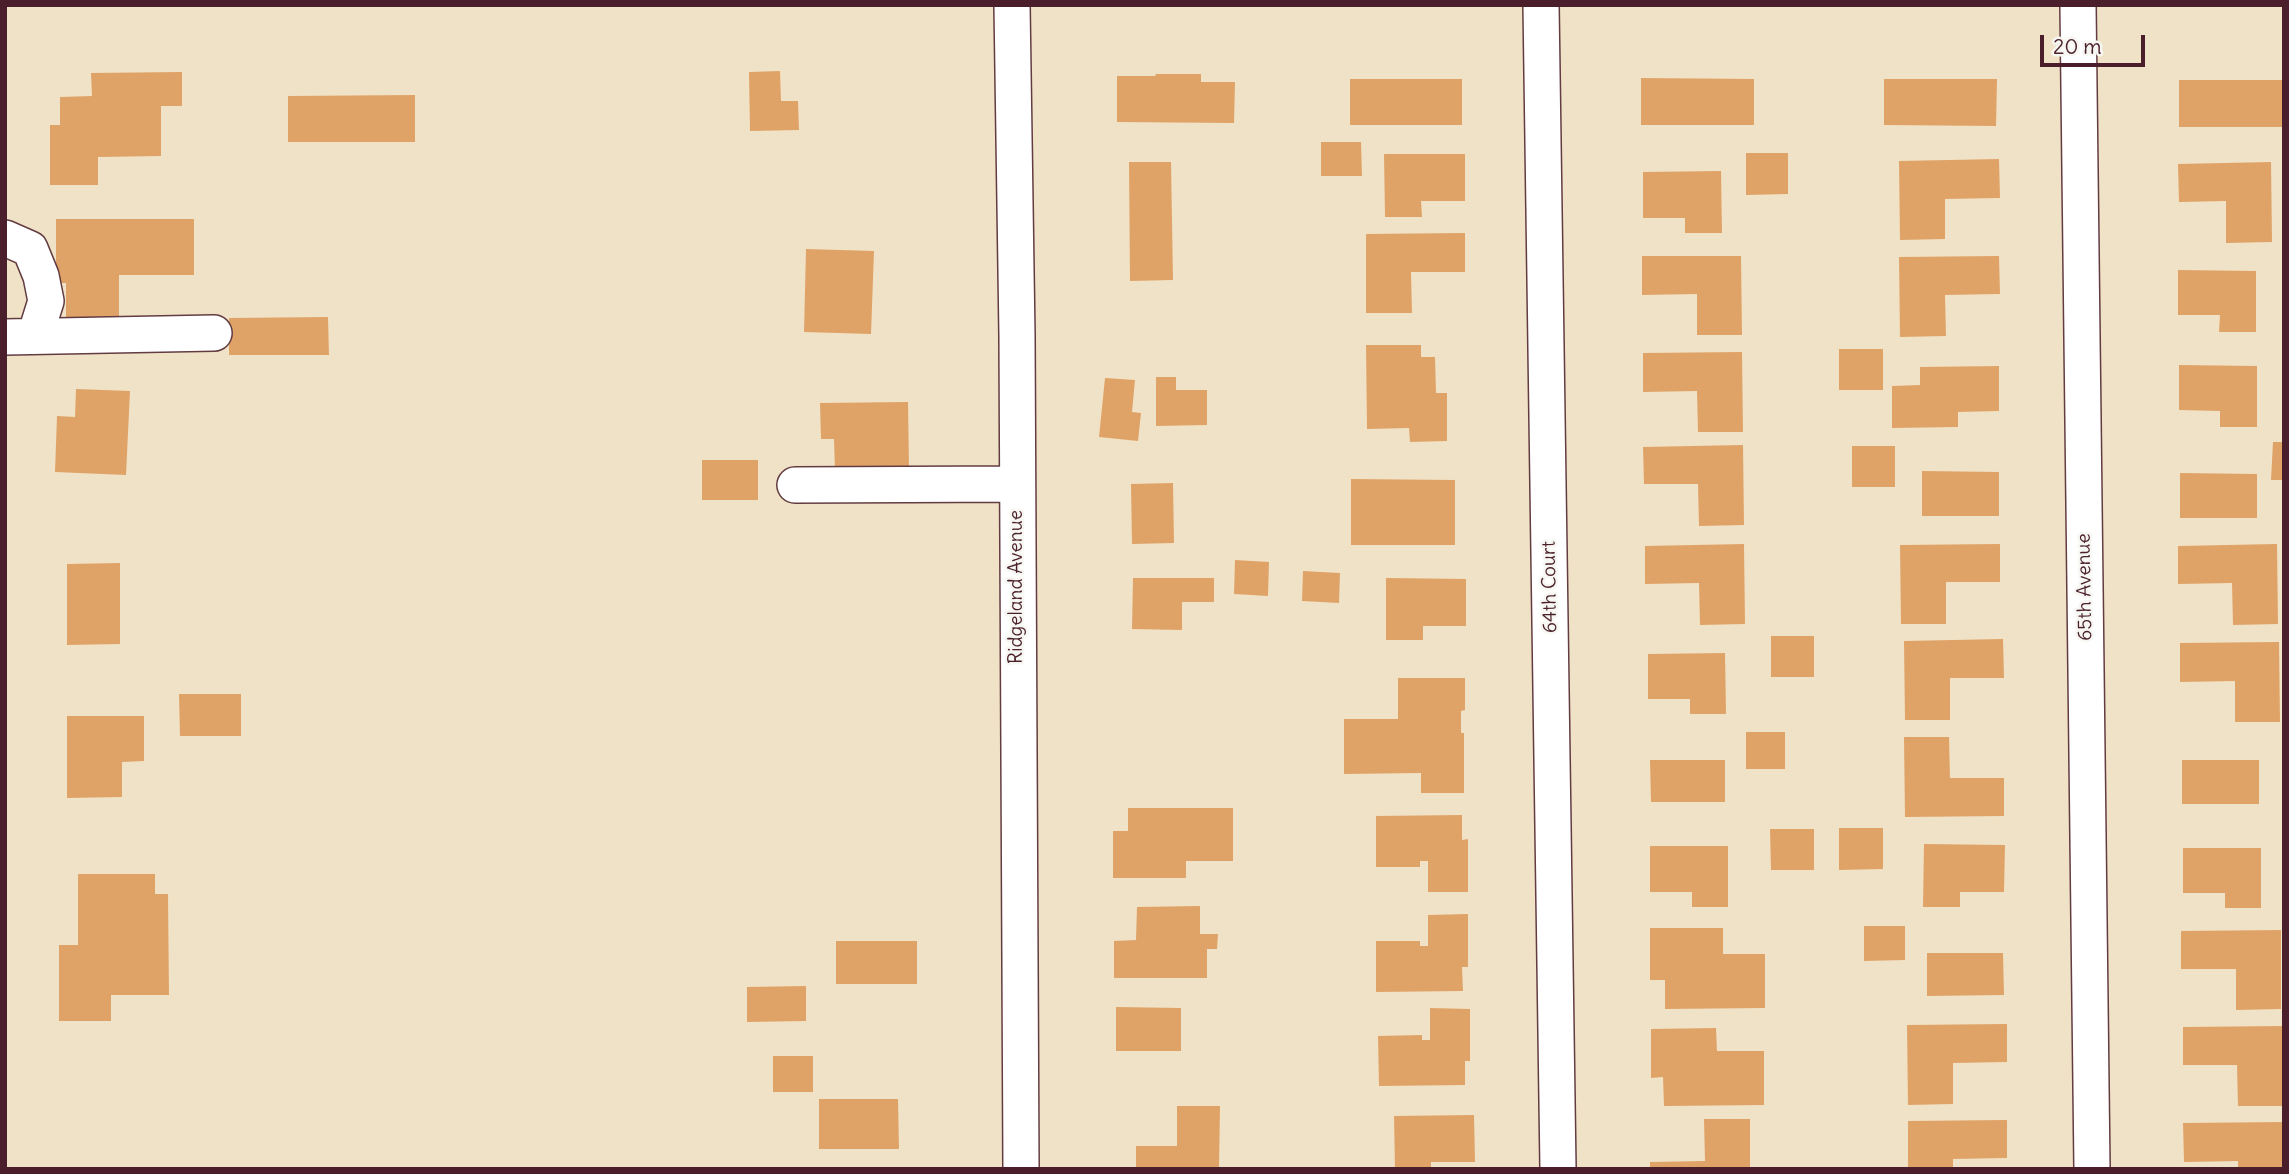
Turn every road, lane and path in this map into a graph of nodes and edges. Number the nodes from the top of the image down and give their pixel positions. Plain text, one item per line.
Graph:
1 (1012, 5) edge
2 (1541, 5) edge
3 (2078, 5) edge
4 (5, 238) edge
5 (214, 333) dead end
6 (20, 336) edge
7 (1017, 484) junction
8 (795, 485) dead end
9 (1021, 1169) edge
10 (1558, 1169) edge
11 (2092, 1169) edge

1 - 7 street, Ridgeland Avenue
2 - 10 street, 64th Court
3 - 11 street, 65th Avenue
4 - 6 street
5 - 6 street
7 - 8 street
7 - 9 street, Ridgeland Avenue

